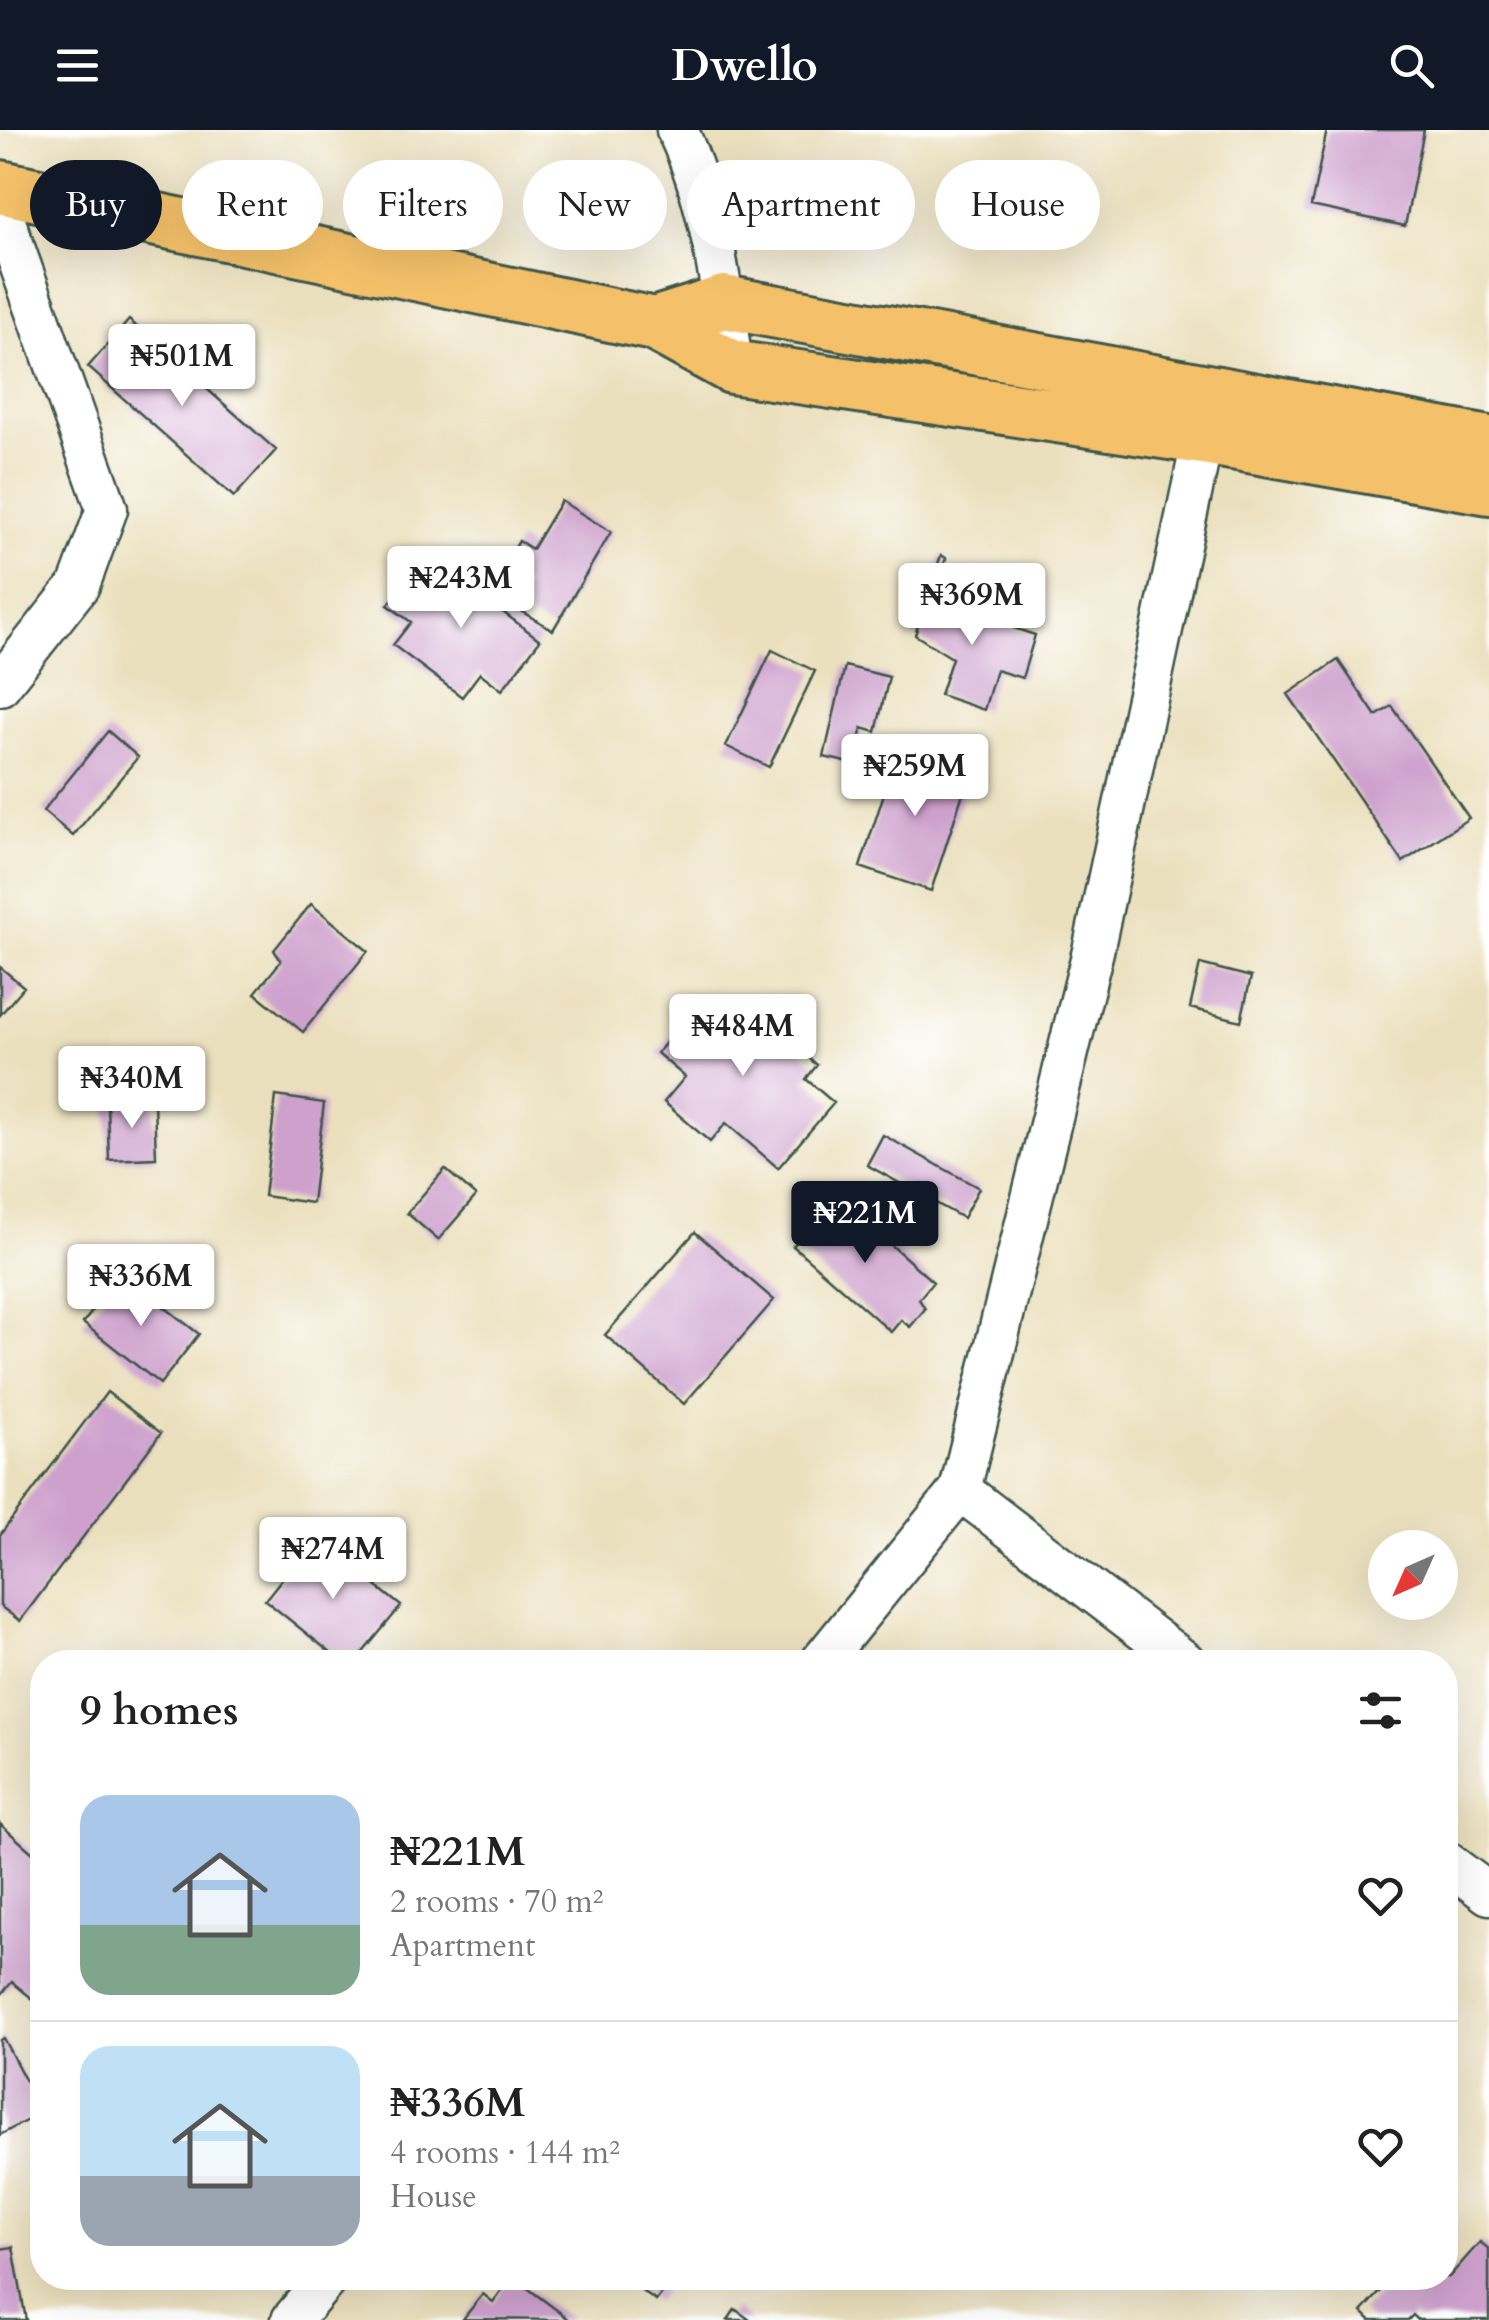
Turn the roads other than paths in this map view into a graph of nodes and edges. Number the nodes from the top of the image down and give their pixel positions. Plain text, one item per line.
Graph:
1 (676, 130) edge
2 (0, 187) edge
3 (0, 208) edge
4 (724, 302) junction
5 (654, 324) junction
6 (732, 367) junction
7 (1202, 438) junction
8 (1489, 442) edge
9 (1489, 488) edge
10 (0, 685) edge
11 (960, 1490) junction
12 (831, 1650) edge
13 (1169, 1650) edge
14 (1458, 1871) edge
15 (1489, 1894) edge
16 (316, 2290) edge
17 (292, 2320) edge

1 - 4 street
2 - 5 main road
3 - 10 street
4 - 5 main road
4 - 6 street
4 - 8 main road
5 - 6 main road
6 - 7 main road
7 - 9 main road
7 - 11 street
11 - 12 street
11 - 13 street
14 - 15 street
16 - 17 street

